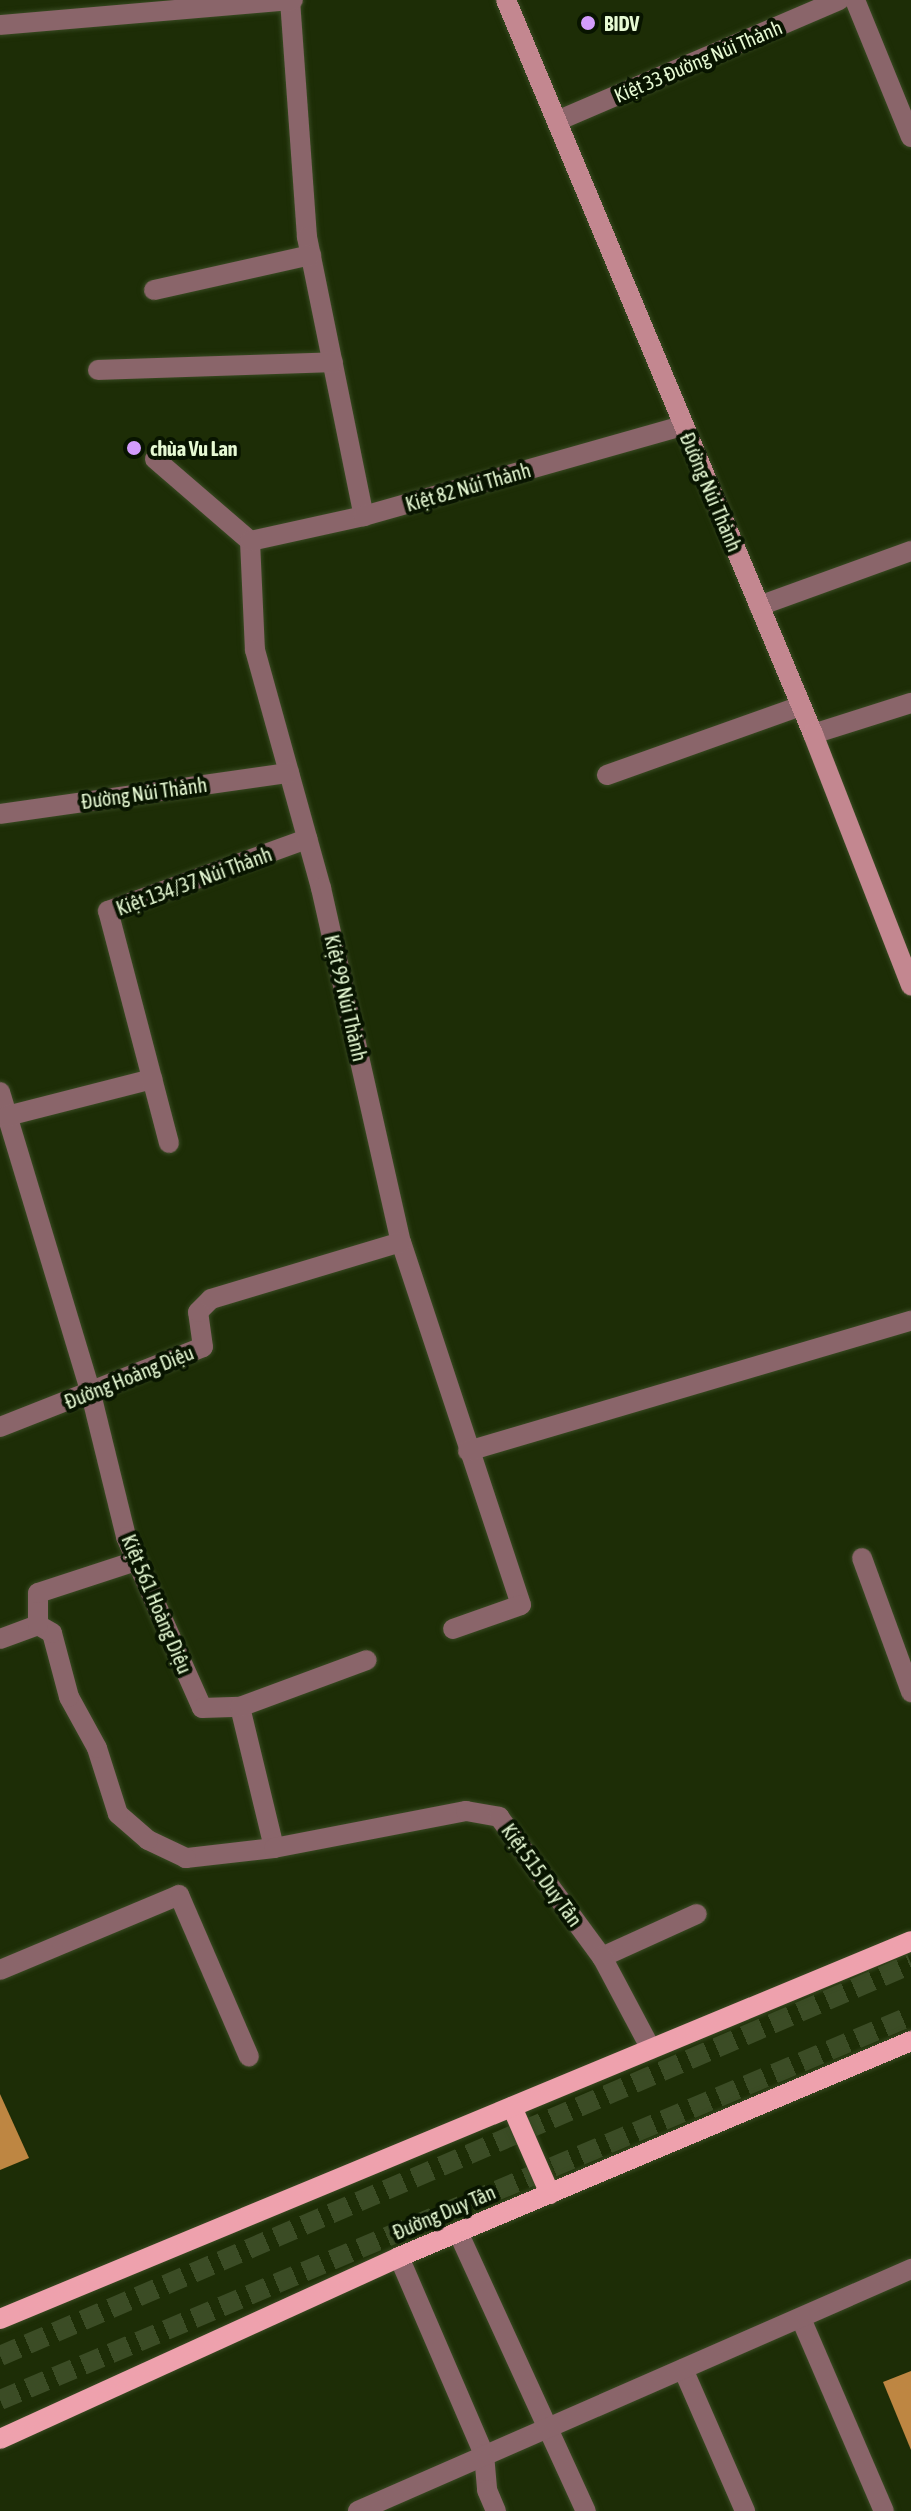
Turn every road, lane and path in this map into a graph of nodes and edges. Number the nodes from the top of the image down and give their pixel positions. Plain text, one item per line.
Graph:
1 (292, 0) edge
2 (506, 0) edge
3 (839, 0) edge
4 (855, 0) edge
5 (0, 25) edge
6 (557, 121) junction
7 (911, 137) edge
8 (311, 255) junction
9 (154, 290) dead end
10 (333, 362) junction
11 (98, 370) dead end
12 (683, 426) junction
13 (155, 459) dead end
14 (364, 516) junction
15 (250, 541) junction
16 (911, 551) edge
17 (759, 606) junction
18 (911, 703) edge
19 (801, 706) junction
20 (813, 734) junction
21 (289, 773) junction
22 (607, 775) dead end
23 (0, 814) edge
24 (307, 839) junction
25 (911, 986) edge
26 (152, 1079) junction
27 (0, 1092) edge
28 (7, 1116) junction
29 (169, 1143) dead end
30 (401, 1242) junction
31 (911, 1321) edge
32 (91, 1394) junction
33 (0, 1427) edge
34 (468, 1451) junction
35 (862, 1558) dead end
36 (136, 1561) junction
37 (38, 1625) junction
38 (453, 1629) dead end
39 (0, 1639) edge
40 (367, 1660) dead end
41 (911, 1692) edge
42 (240, 1707) junction
43 (274, 1848) junction
44 (697, 1914) dead end
45 (911, 1941) edge
46 (602, 1957) junction
47 (0, 1970) edge
48 (911, 2041) edge
49 (651, 2049) junction
50 (249, 2057) dead end
51 (512, 2107) junction
52 (550, 2194) junction
53 (458, 2232) junction
54 (399, 2257) junction
55 (911, 2269) edge
56 (0, 2319) edge
57 (802, 2321) junction
58 (683, 2369) junction
59 (544, 2429) junction
60 (0, 2439) edge
61 (484, 2454) junction
62 (358, 2511) edge
63 (496, 2511) edge
64 (586, 2511) edge
65 (745, 2511) edge
66 (884, 2511) edge

1 - 5 street
1 - 8 street
2 - 6 main road, Đường Núi Thành
3 - 6 street, Kiệt 33 Đường Núi Thành
4 - 7 street
6 - 12 main road, Đường Núi Thành
8 - 9 street
8 - 10 street
10 - 11 street
10 - 14 street
12 - 14 street, Kiệt 82 Núi Thành
12 - 17 main road, Đường Núi Thành
13 - 15 street
14 - 15 street, Kiệt 82 Núi Thành
15 - 21 street, Kiệt 99 Núi Thành
16 - 17 street
17 - 19 main road, Đường Núi Thành
18 - 20 street
19 - 20 main road, Đường Núi Thành
19 - 22 street
20 - 25 main road, Đường Núi Thành
21 - 23 street, Đường Núi Thành
21 - 24 street, Kiệt 99 Núi Thành
24 - 26 street, Kiệt 134/37 Núi Thành
24 - 30 street, Kiệt 99 Núi Thành
26 - 28 street
26 - 29 street, Kiệt 134/37 Núi Thành
27 - 28 street, Kiệt 561 Hoàng Diệu
28 - 32 street, Kiệt 561 Hoàng Diệu
30 - 32 street, Đường Hoàng Diệu
30 - 34 street, Kiệt 99 Núi Thành
31 - 34 street
32 - 33 street, Đường Hoàng Diệu
32 - 36 street, Kiệt 561 Hoàng Diệu
34 - 38 street, Kiệt 99 Núi Thành
35 - 41 street
36 - 37 street
36 - 42 street, Kiệt 561 Hoàng Diệu
37 - 39 street
37 - 43 street, Kiệt 515 Duy Tân
40 - 42 street
42 - 43 street
43 - 46 street, Kiệt 515 Duy Tân
44 - 46 street
45 - 49 main road
46 - 49 street, Kiệt 515 Duy Tân
47 - 50 street
48 - 52 main road, Đường Duy Tân
49 - 51 main road
51 - 52 main road
51 - 56 main road
52 - 53 main road, Đường Duy Tân
53 - 54 main road, Đường Duy Tân
53 - 59 street
54 - 60 main road, Đường Duy Tân
54 - 61 street
55 - 57 street
57 - 58 street
57 - 66 street
58 - 59 street
58 - 65 street
59 - 61 street
59 - 64 street
61 - 62 street
61 - 63 street

